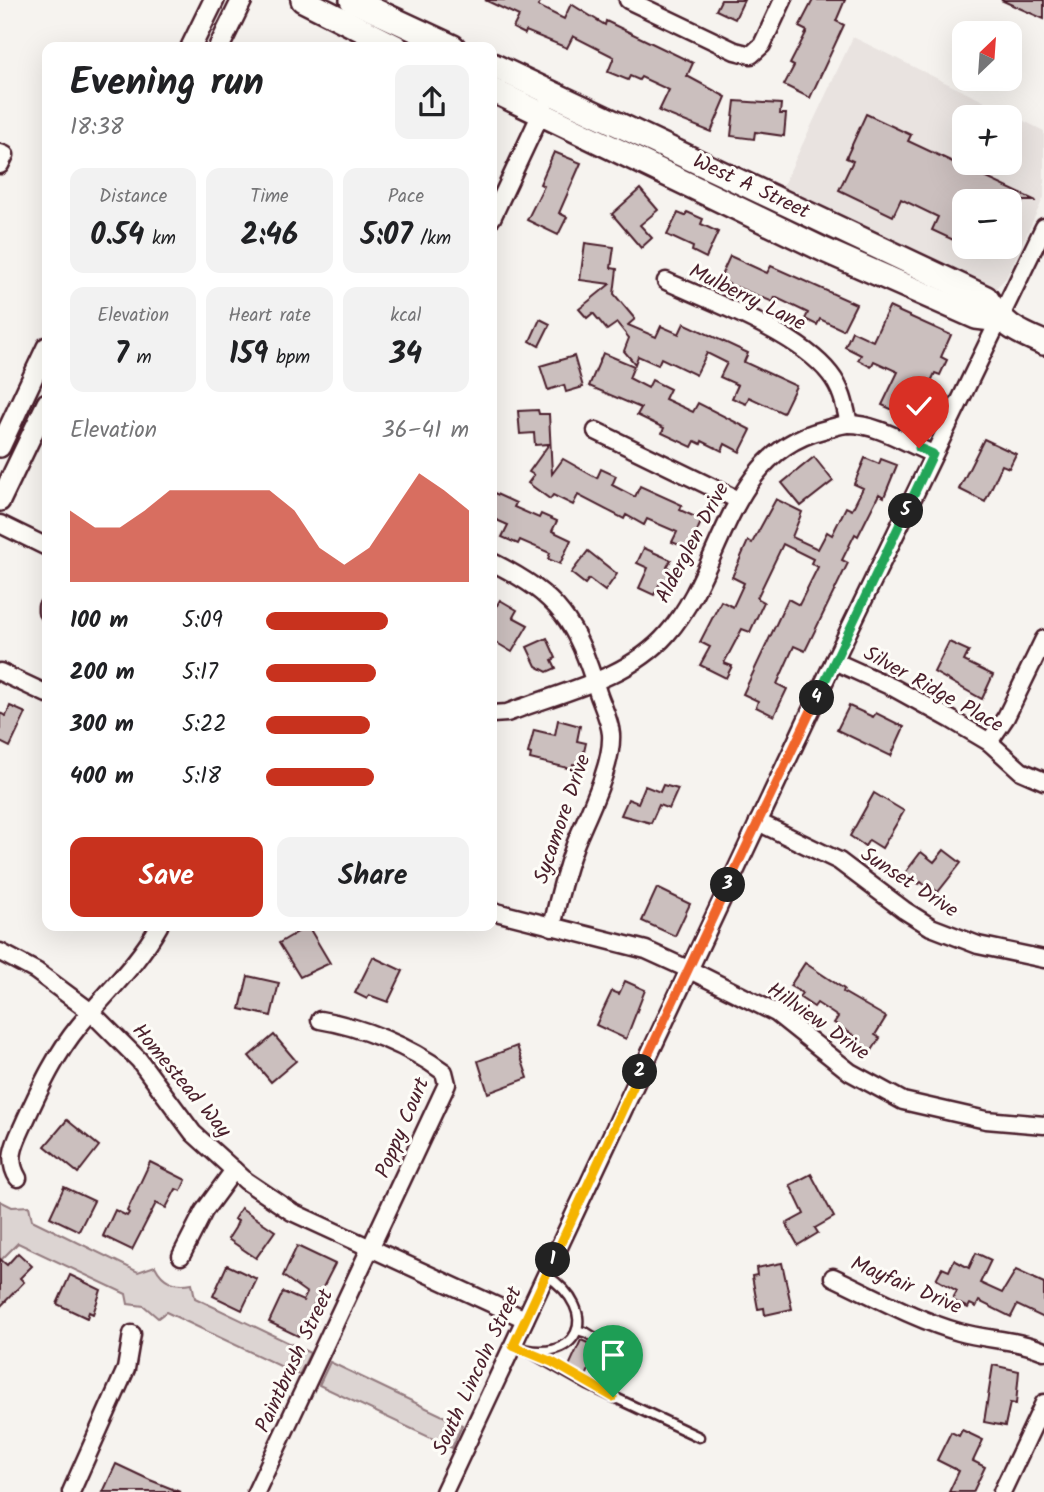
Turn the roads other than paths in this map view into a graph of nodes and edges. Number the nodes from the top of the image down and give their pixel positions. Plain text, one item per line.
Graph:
1 (214, 0) edge
2 (242, 0) edge
3 (303, 0) edge
4 (352, 0) edge
5 (628, 0) edge
6 (783, 0) edge
7 (193, 42) edge
8 (221, 42) edge
9 (386, 42) edge
10 (442, 42) edge
11 (497, 67) edge
12 (497, 92) edge
13 (551, 92) junction
14 (541, 114) junction
15 (497, 207) edge
16 (1044, 227) edge
17 (666, 281) dead end
18 (1000, 320) junction
19 (1044, 342) edge
20 (42, 357) edge
21 (42, 413) edge
22 (849, 424) junction
23 (596, 431) dead end
24 (0, 447) edge
25 (933, 454) junction
26 (738, 500) junction
27 (0, 501) edge
28 (0, 524) edge
29 (42, 545) edge
30 (497, 565) edge
31 (1044, 639) edge
32 (834, 661) junction
33 (0, 672) edge
34 (594, 681) junction
35 (42, 692) edge
36 (497, 714) edge
37 (989, 742) junction
38 (1044, 781) edge
39 (758, 822) junction
40 (497, 912) edge
41 (552, 927) junction
42 (156, 931) edge
43 (0, 952) edge
44 (1044, 959) edge
45 (690, 970) junction
46 (91, 1012) junction
47 (320, 1020) dead end
48 (1044, 1125) edge
49 (234, 1170) junction
50 (18, 1178) dead end
51 (372, 1247) junction
52 (181, 1256) dead end
53 (546, 1275) junction
54 (833, 1277) dead end
55 (525, 1320) junction
56 (577, 1330) junction
57 (132, 1334) dead end
58 (513, 1346) junction
59 (1044, 1351) edge
60 (530, 1352) junction
61 (622, 1354) dead end
62 (1044, 1403) edge
63 (699, 1437) dead end
64 (71, 1492) edge
65 (256, 1492) edge
66 (444, 1492) edge
67 (1002, 1492) edge

1 - 7 street
2 - 8 street
3 - 9 main road
4 - 10 main road
5 - 6 street
11 - 13 main road, West A Street
12 - 14 main road, West A Street
13 - 14 street
13 - 18 main road, West A Street
14 - 15 street
14 - 18 main road, West A Street
16 - 18 street, South Lincoln Street
17 - 22 street, Mulberry Lane
18 - 19 main road, West A Street
18 - 25 street, South Lincoln Street
20 - 24 street
21 - 27 street
22 - 25 street, Alderglen Drive
22 - 26 street, Alderglen Drive
23 - 26 street
25 - 32 street, South Lincoln Street
26 - 34 street, Alderglen Drive
28 - 29 street
30 - 34 street, Sycamore Drive
31 - 37 street
32 - 37 street, Silver Ridge Place
32 - 39 street, South Lincoln Street
33 - 35 street
34 - 36 street, Alderglen Drive
34 - 41 street, Sycamore Drive
37 - 38 street, Silver Ridge Place
39 - 44 street, Sunset Drive
39 - 45 street, South Lincoln Street
40 - 41 street, Hillview Drive
41 - 45 street, Hillview Drive
42 - 46 street
43 - 46 street, Homestead Way
45 - 48 street, Hillview Drive
45 - 53 street, South Lincoln Street
46 - 49 street, Homestead Way
46 - 50 street
47 - 51 street, Poppy Court
49 - 51 street, Homestead Way
49 - 52 street
51 - 55 street, Homestead Way
51 - 65 street, Paintbrush Street
53 - 55 street, South Lincoln Street
53 - 56 lane
54 - 59 street, Mayfair Drive
55 - 58 street, South Lincoln Street
56 - 60 lane
56 - 61 lane
57 - 64 street
58 - 60 lane
58 - 66 street, South Lincoln Street
60 - 63 lane
62 - 67 street

